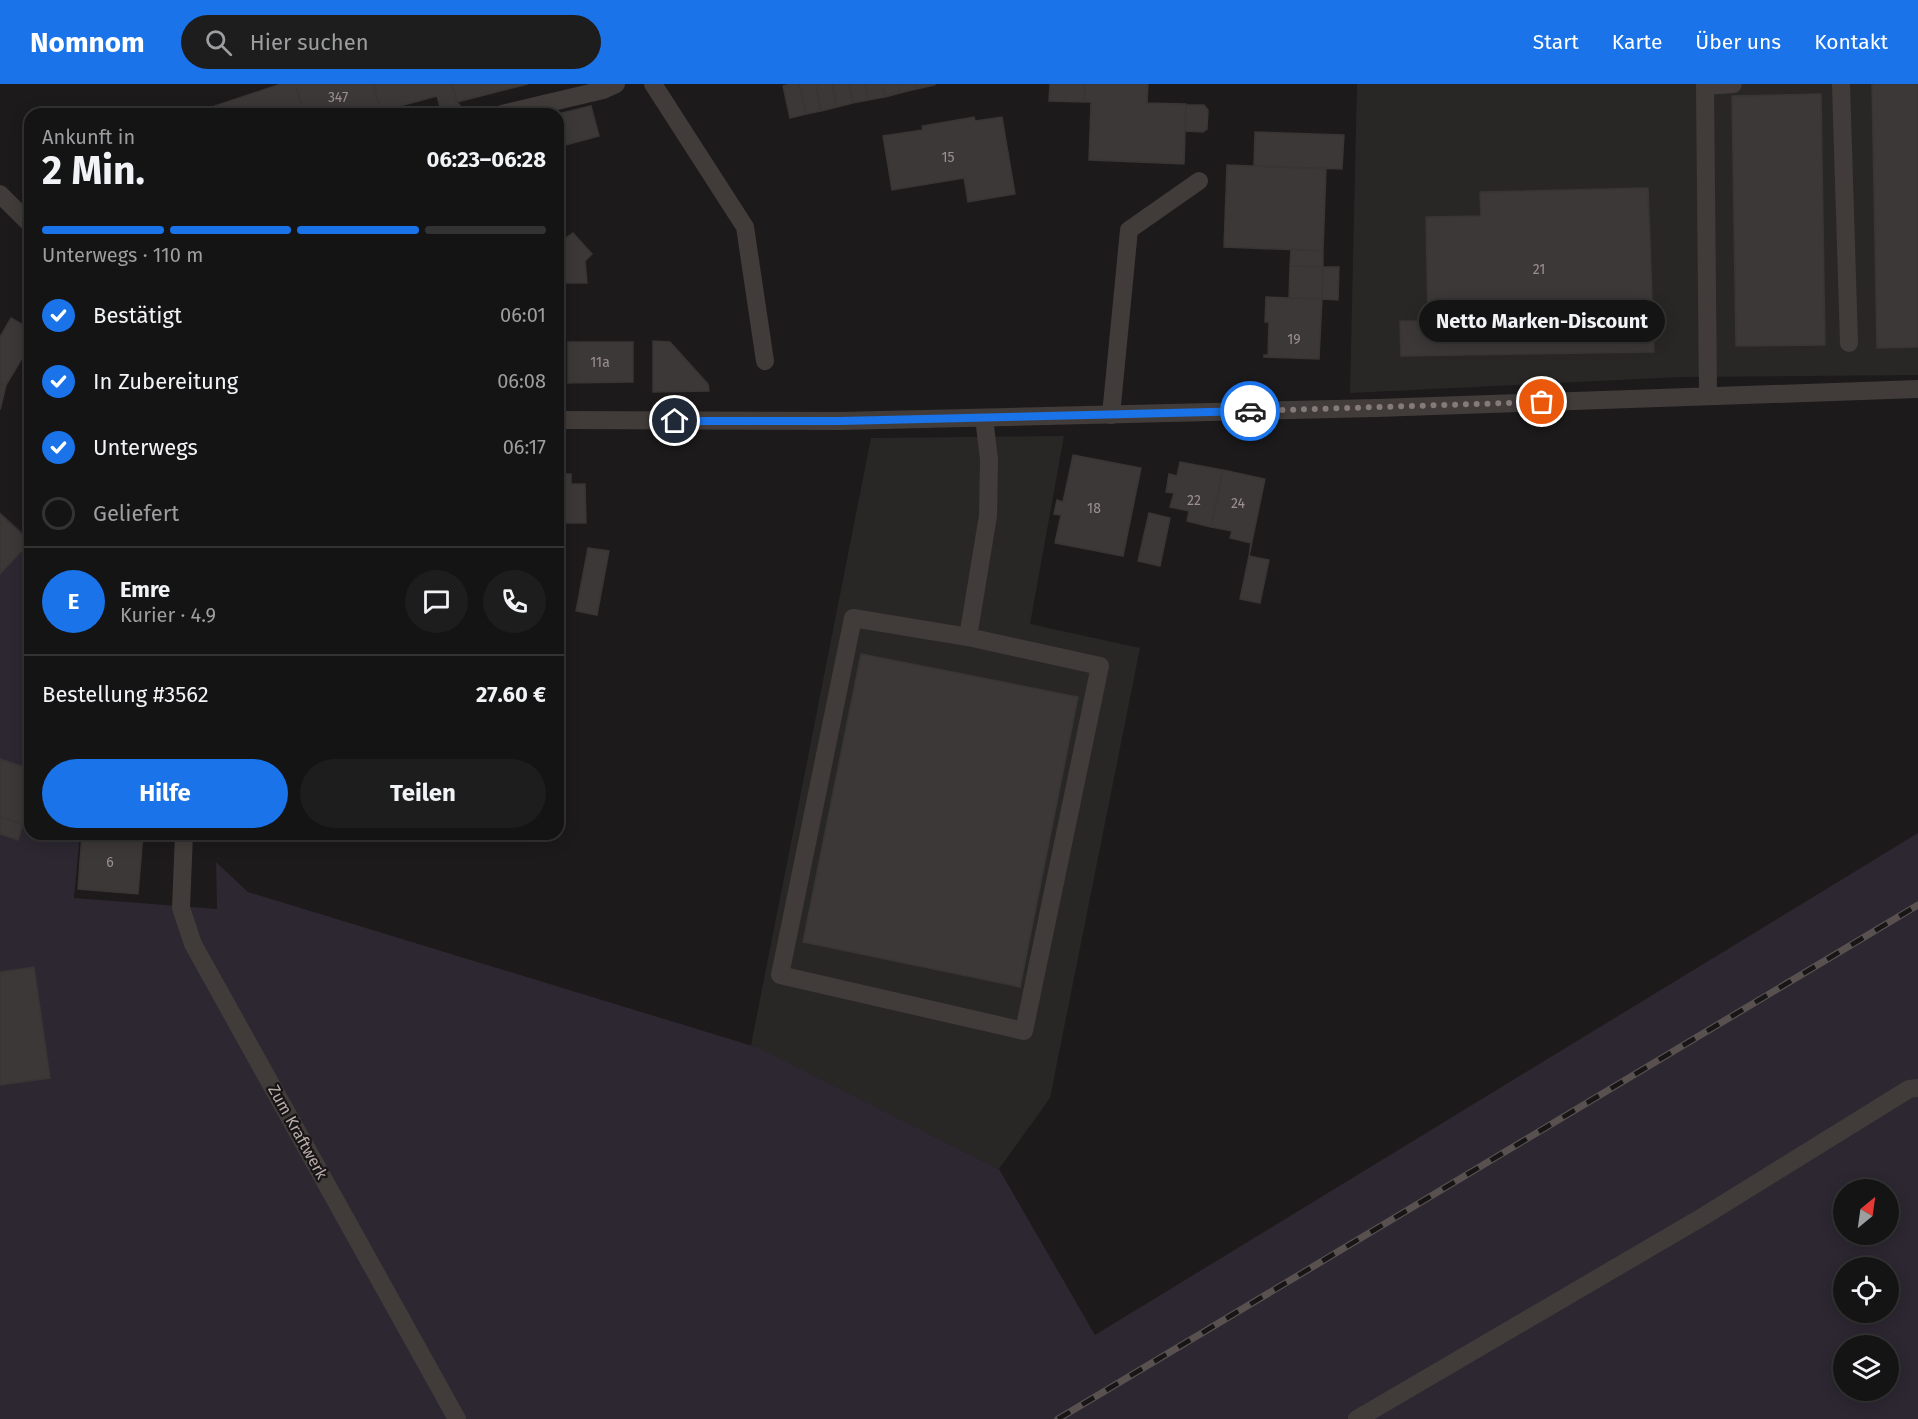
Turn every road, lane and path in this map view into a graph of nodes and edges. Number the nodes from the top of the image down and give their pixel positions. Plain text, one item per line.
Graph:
1 (616, 84) edge
2 (653, 84) edge
3 (1733, 84) edge
4 (1841, 84) edge
5 (527, 108) edge
6 (1199, 181) dead end
7 (0, 194) edge
8 (24, 218) edge
9 (1849, 343) dead end
10 (765, 361) dead end
11 (1918, 389) edge
12 (1708, 396) junction
13 (1111, 415) junction
14 (984, 418) junction
15 (564, 420) edge
16 (968, 637) junction
17 (184, 840) edge
18 (1918, 1088) edge
19 (457, 1419) edge
20 (1357, 1419) edge

1 - 5 street
2 - 10 street
3 - 12 street
4 - 9 street
6 - 13 street
7 - 8 street
11 - 12 street
12 - 13 street
13 - 14 street
14 - 15 street
14 - 16 street
16 - 16 street
17 - 19 street, Zum Kraftwerk
18 - 20 street

